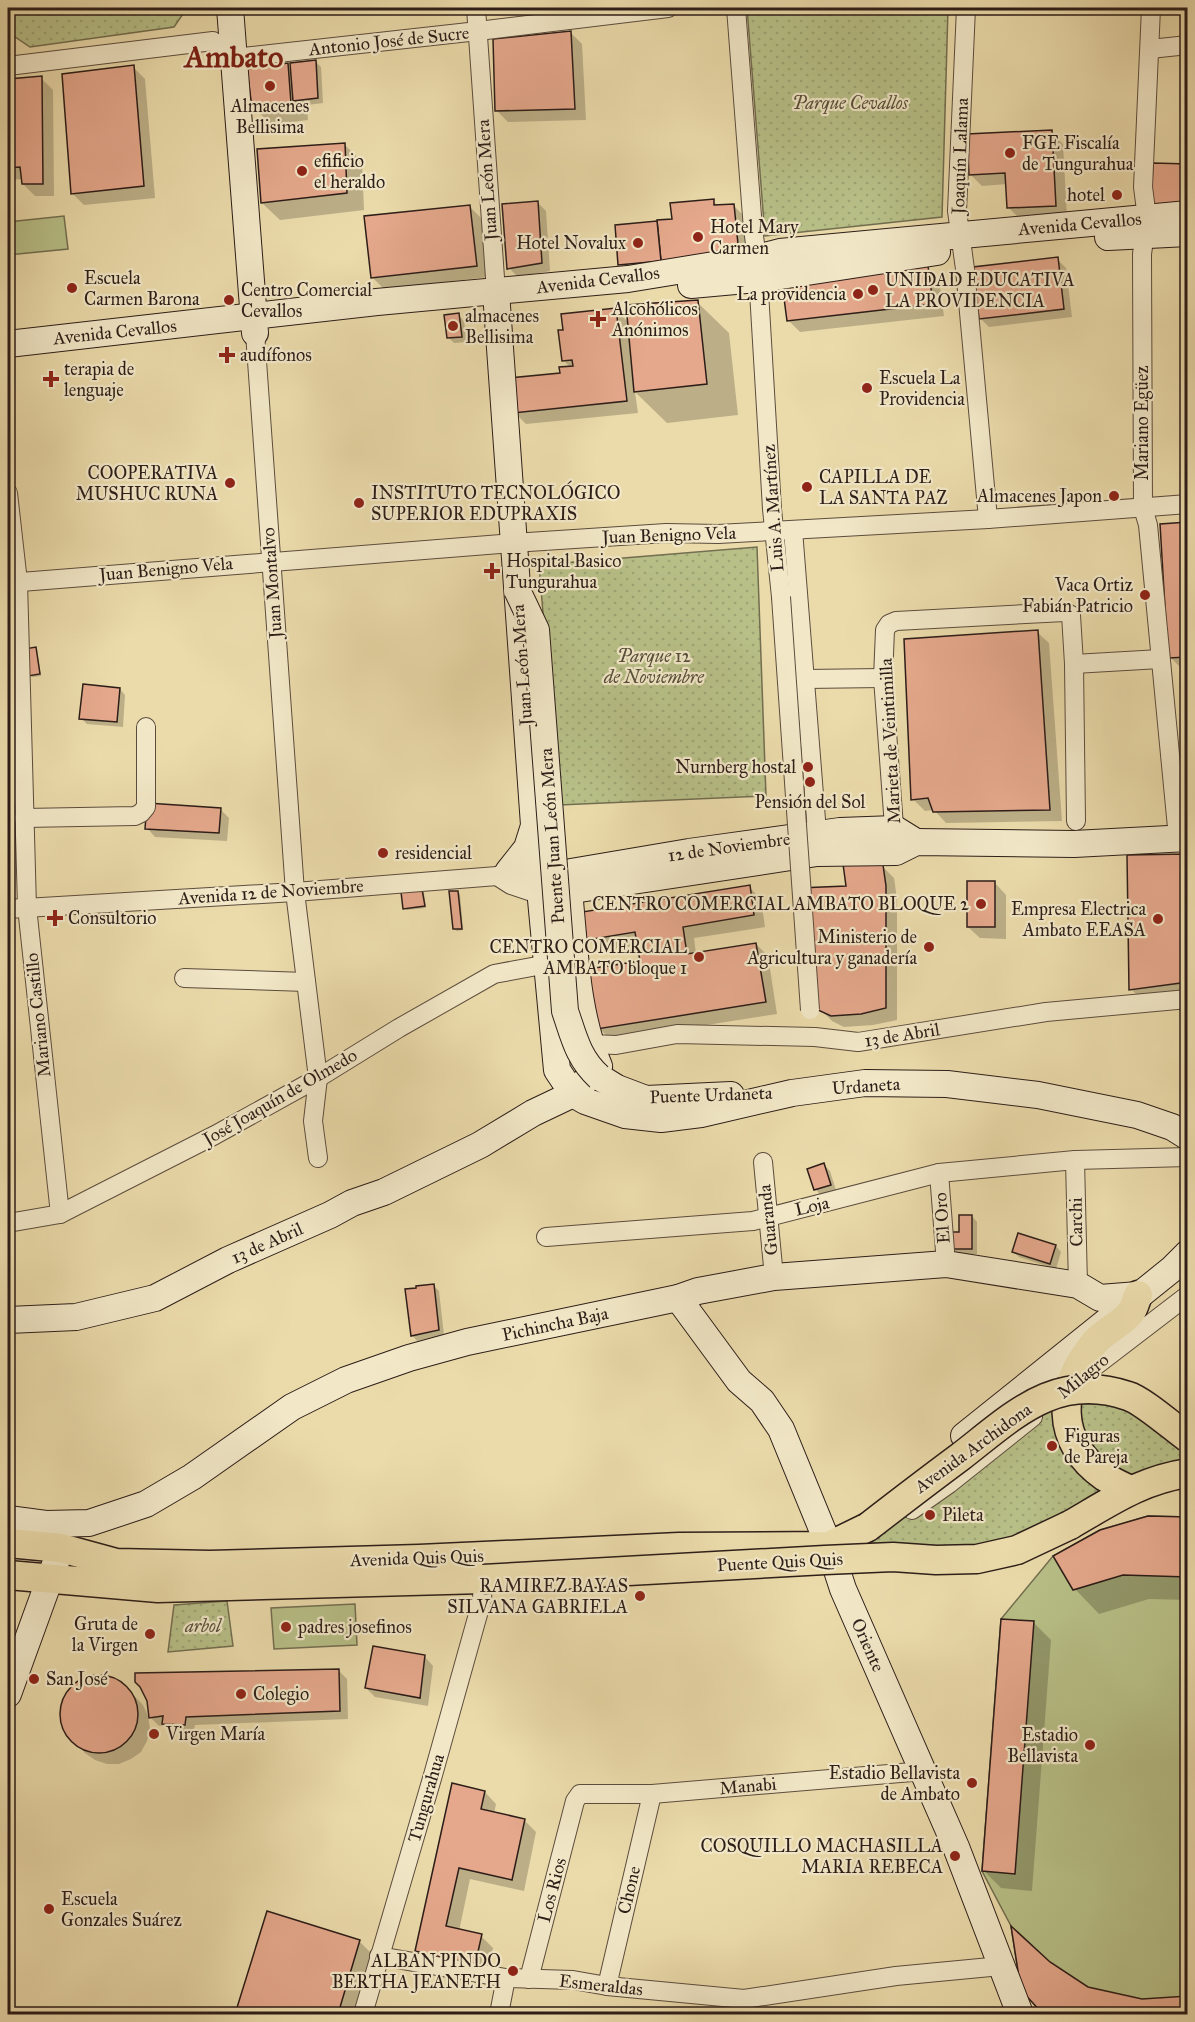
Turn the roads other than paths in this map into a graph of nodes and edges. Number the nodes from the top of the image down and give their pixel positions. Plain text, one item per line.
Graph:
1 (230, 8) edge
2 (476, 8) edge
3 (668, 8) edge
4 (736, 8) edge
5 (966, 8) edge
6 (1151, 8) edge
7 (478, 31) junction
8 (1188, 45) edge
9 (1150, 49) junction
10 (234, 58) junction
11 (8, 66) edge
12 (1188, 214) edge
13 (1145, 227) junction
14 (1188, 233) edge
15 (961, 242) junction
16 (757, 268) junction
17 (496, 299) junction
18 (254, 325) junction
19 (8, 344) edge
20 (8, 360) edge
21 (8, 493) edge
22 (1188, 504) edge
23 (1143, 508) junction
24 (988, 519) junction
25 (784, 531) junction
26 (513, 543) junction
27 (270, 561) junction
28 (13, 582) edge
29 (517, 590) junction
30 (1160, 659) junction
31 (1074, 664) junction
32 (883, 678) junction
33 (805, 679) junction
34 (146, 728) dead end
35 (24, 818) junction
36 (1076, 821) dead end
37 (534, 825) junction
38 (1183, 838) edge
39 (902, 841) junction
40 (818, 844) junction
41 (503, 874) junction
42 (540, 887) junction
43 (569, 891) junction
44 (294, 892) junction
45 (27, 907) junction
46 (8, 909) edge
47 (548, 964) junction
48 (184, 978) dead end
49 (306, 982) junction
50 (1188, 999) edge
51 (815, 1037) junction
52 (596, 1062) junction
53 (557, 1070) junction
54 (318, 1078) junction
55 (792, 1093) junction
56 (573, 1094) junction
57 (514, 1125) junction
58 (1188, 1137) edge
59 (1188, 1157) edge
60 (318, 1158) dead end
61 (1075, 1160) junction
62 (763, 1162) dead end
63 (939, 1173) junction
64 (60, 1214) junction
65 (767, 1217) junction
66 (8, 1223) edge
67 (546, 1237) dead end
68 (1188, 1253) edge
69 (946, 1264) junction
70 (774, 1277) junction
71 (1078, 1285) junction
72 (1138, 1295) junction
73 (1188, 1295) edge
74 (678, 1298) junction
75 (8, 1320) edge
76 (1068, 1388) junction
77 (1188, 1438) edge
78 (1188, 1473) edge
79 (1130, 1490) junction
80 (8, 1519) edge
81 (8, 1543) edge
82 (61, 1548) junction
83 (832, 1555) junction
84 (8, 1575) edge
85 (483, 1579) junction
86 (50, 1580) junction
87 (8, 1694) edge
88 (924, 1771) junction
89 (652, 1794) junction
90 (575, 1801) joint
91 (379, 1956) junction
92 (1001, 1966) junction
93 (506, 1978) junction
94 (529, 1979) junction
95 (607, 1986) junction
96 (742, 2007) edge
97 (363, 2014) edge
98 (499, 2014) edge
99 (1020, 2014) edge

1 - 10 street, Juan Montalvo
2 - 7 street, Juan León Mera
3 - 7 street, Antonio José de Sucre
4 - 16 street, Luis A. Martínez
5 - 15 street, Joaquín Lalama
6 - 9 street, Mariano Egüez
7 - 10 street, Antonio José de Sucre
7 - 17 street, Juan León Mera
8 - 9 street
9 - 13 street, Mariano Egüez
10 - 11 street
10 - 18 street, Juan Montalvo
12 - 13 street, Avenida Cevallos
13 - 14 street, Avenida Cevallos
13 - 15 street, Avenida Cevallos
13 - 23 street, Mariano Egüez
15 - 16 street, Avenida Cevallos
15 - 24 street, Joaquín Lalama
16 - 17 street, Avenida Cevallos
16 - 25 street, Luis A. Martínez
17 - 18 street, Avenida Cevallos
17 - 26 street, Juan León Mera
18 - 19 street, Avenida Cevallos
18 - 20 street, Avenida Cevallos
18 - 27 street, Juan Montalvo
21 - 28 street, Mariano Castillo
22 - 23 street, Juan Benigno Vela
23 - 24 street, Juan Benigno Vela
23 - 30 street, Mariano Egüez
24 - 25 street, Juan Benigno Vela
25 - 26 street, Juan Benigno Vela
25 - 33 street, Luis A. Martínez
25 - 51 street, Luis A. Martínez, bridge
26 - 27 street, Juan Benigno Vela
26 - 29 street, Juan León Mera
27 - 28 street, Juan Benigno Vela
27 - 44 street, Juan Montalvo
28 - 35 street, Mariano Castillo
29 - 37 street, Juan León Mera
29 - 52 street, Puente Juan León Mera, bridge
30 - 31 street
30 - 38 street, Mariano Egüez
31 - 32 street, Marieta de Veintimilla
31 - 36 street, Marieta de Veintimilla
32 - 33 street
32 - 39 street, Marieta de Veintimilla
33 - 40 street, Luis A. Martínez
34 - 35 street
35 - 45 street, Mariano Castillo
37 - 41 street
37 - 42 street, Juan León Mera
38 - 39 street, 12 de Noviembre
39 - 40 street, 12 de Noviembre
40 - 42 street, 12 de Noviembre
40 - 43 street, 12 de Noviembre
41 - 42 street
41 - 44 street, Avenida 12 de Noviembre
42 - 43 street, 12 de Noviembre
42 - 47 street, Juan León Mera
43 - 52 street
44 - 45 street, Avenida 12 de Noviembre
44 - 49 street, Juan Montalvo
45 - 46 street, Avenida 12 de Noviembre
45 - 64 street, Mariano Castillo
47 - 53 street, Juan León Mera
47 - 54 street, José Joaquín de Olmedo
48 - 49 street
49 - 54 street, Juan Montalvo
50 - 51 street, 13 de Abril
51 - 52 street, 13 de Abril
52 - 53 street, 13 de Abril
52 - 55 street, Puente Urdaneta
52 - 56 street, 13 de Abril
53 - 56 street
53 - 57 street, 13 de Abril
54 - 60 street, Juan Montalvo
54 - 64 street, José Joaquín de Olmedo
55 - 56 street, Urdaneta
55 - 58 street, Urdaneta
56 - 57 street, 13 de Abril
57 - 75 street, 13 de Abril
59 - 61 street, Loja
61 - 63 street, Loja
61 - 71 street, Carchi
62 - 65 street, Guaranda
63 - 65 street, Loja
63 - 69 street, El Oro
64 - 66 street, José Joaquín de Olmedo
65 - 67 street, Loja
65 - 70 street, Guaranda
68 - 72 street
69 - 70 street, Pichincha Baja
69 - 71 street, Pichincha Baja
70 - 74 street, Pichincha Baja
71 - 72 street, Pichincha Baja
72 - 76 main road
72 - 83 street
73 - 76 street, Milagro
74 - 80 street, Pichincha Baja
74 - 83 street, Oriente
76 - 79 main road
76 - 83 street, Milagro
77 - 83 main road, Avenida Archidona, bridge
78 - 79 main road, Puente Quis Quis
79 - 85 main road, Puente Quis Quis, bridge
81 - 82 main road, Avenida Quis Quis
82 - 83 main road, Avenida Quis Quis
82 - 86 street
83 - 88 street, Oriente
84 - 86 main road, Avenida Quis Quis
85 - 86 main road, Avenida Quis Quis
85 - 91 street, Tungurahua
86 - 87 street
88 - 89 street, Manabi
88 - 92 street, Oriente
89 - 90 street, Manabi
89 - 95 street, Chone
90 - 94 street, Los Rios
91 - 93 street, Esmeraldas
91 - 97 street, Tungurahua
92 - 96 street, Esmeraldas
92 - 99 street, Oriente
93 - 94 street, Esmeraldas
93 - 98 street
94 - 95 street, Esmeraldas
95 - 96 street, Esmeraldas

